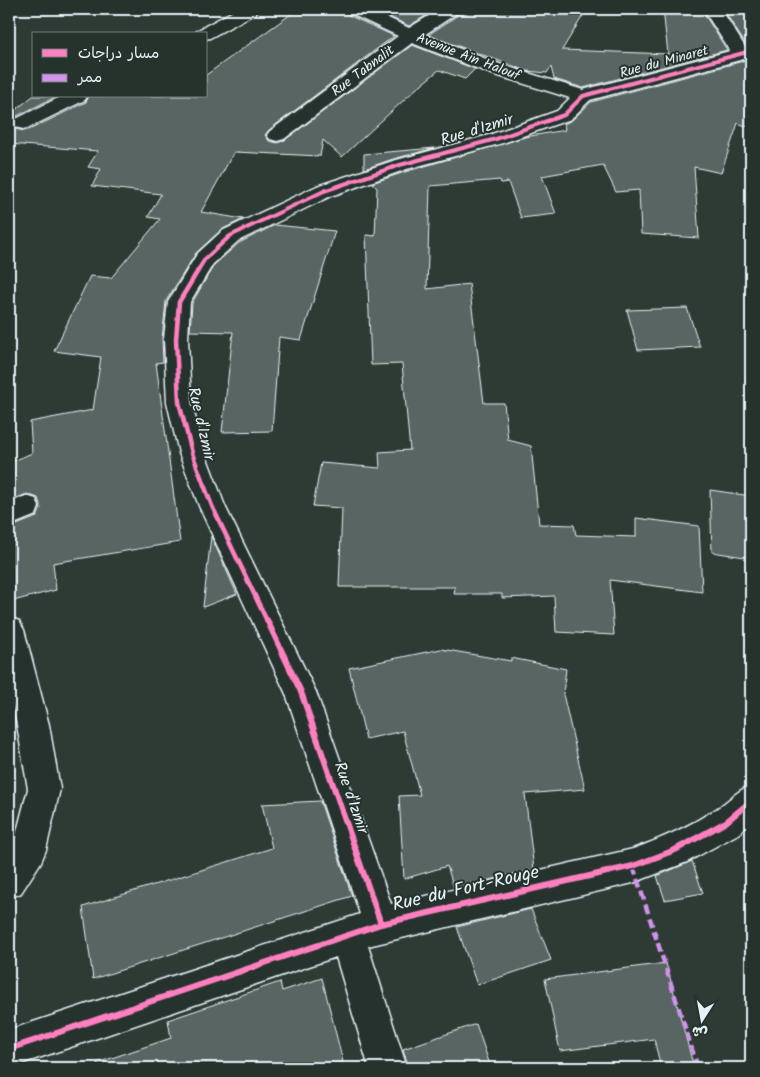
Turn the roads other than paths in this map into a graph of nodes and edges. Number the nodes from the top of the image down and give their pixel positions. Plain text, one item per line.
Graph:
1 (250, 9) edge
2 (355, 9) edge
3 (451, 9) edge
4 (712, 9) edge
5 (208, 32) edge
6 (411, 36) junction
7 (746, 52) edge
8 (583, 96) junction
9 (74, 98) edge
10 (23, 123) dead end
11 (277, 135) dead end
12 (9, 630) edge
13 (751, 801) edge
14 (9, 881) edge
15 (381, 924) junction
16 (347, 936) junction
17 (9, 1049) edge
18 (388, 1068) edge

1 - 5 street
2 - 6 street, Avenue Aïn Halouf
3 - 6 street, Rue Tabnalit
4 - 7 street
6 - 8 street, Avenue Aïn Halouf
6 - 11 street, Rue Tabnalit
7 - 8 street, Rue du Minaret
8 - 15 street, Rue d'Izmir
9 - 10 street
12 - 14 street
13 - 15 street, Rue du Fort-Rouge
15 - 16 street, Rue du Fort-Rouge
16 - 17 street, Rue du Fort-Rouge
16 - 18 street

